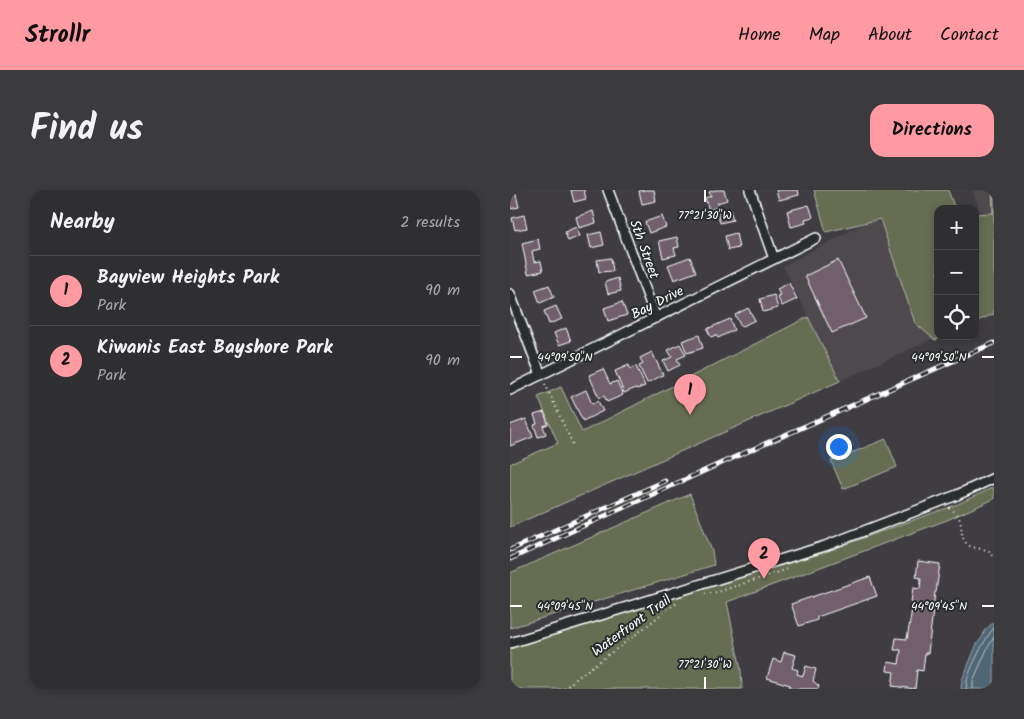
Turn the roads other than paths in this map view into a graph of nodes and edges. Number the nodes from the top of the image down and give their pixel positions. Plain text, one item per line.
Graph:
1 (608, 190) edge
2 (750, 190) edge
3 (816, 238) dead end
4 (774, 259) junction
5 (510, 294) edge
6 (656, 318) junction
7 (541, 375) junction
8 (510, 390) edge
9 (994, 478) edge
10 (510, 643) edge

1 - 6 street, 5th Street
2 - 4 street
3 - 4 street, Bay Drive
4 - 6 street, Bay Drive
5 - 7 street
6 - 7 street, Bay Drive
7 - 8 street, Bay Drive
9 - 10 street

